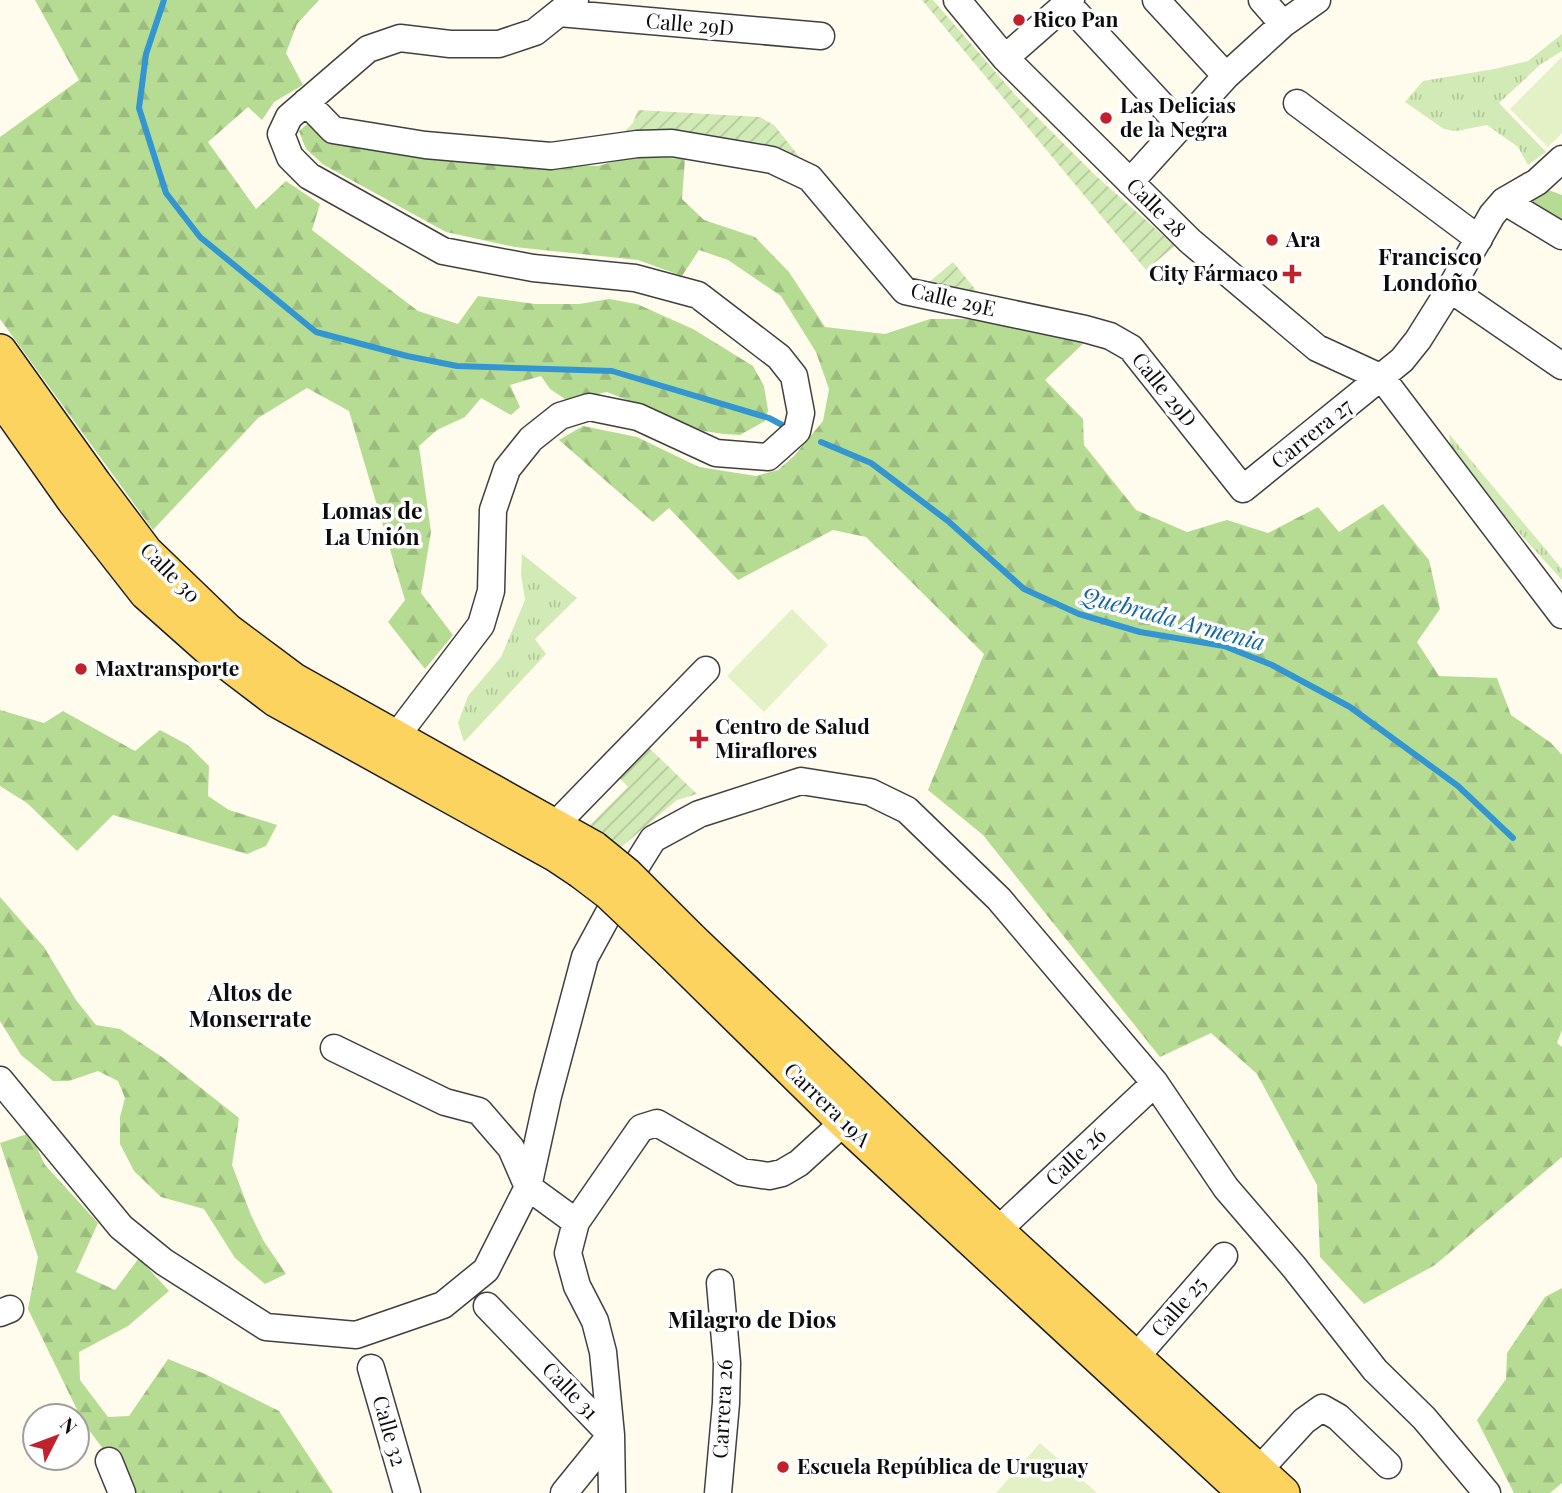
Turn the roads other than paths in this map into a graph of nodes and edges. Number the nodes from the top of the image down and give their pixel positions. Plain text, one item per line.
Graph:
1 (957, 0) edge
2 (1156, 0) edge
3 (1262, 0) edge
4 (1318, 0) edge
5 (1067, 1) edge
6 (567, 7) edge
7 (1283, 24) junction
8 (821, 36) dead end
9 (1005, 58) junction
10 (1226, 76) junction
11 (306, 102) junction
12 (1297, 103) dead end
13 (1182, 127) junction
14 (1562, 159) edge
15 (1130, 182) junction
16 (1504, 201) junction
17 (1562, 236) edge
18 (1479, 239) junction
19 (1450, 289) junction
20 (1062, 325) joint
21 (0, 351) edge
22 (1562, 366) edge
23 (1382, 378) junction
24 (0, 396) edge
25 (1243, 489) joint
26 (1562, 615) edge
27 (706, 670) dead end
28 (387, 748) junction
29 (555, 825) junction
30 (587, 860) junction
31 (681, 945) junction
32 (334, 1048) dead end
33 (0, 1080) edge
34 (1155, 1083) junction
35 (844, 1122) junction
36 (527, 1187) junction
37 (576, 1222) junction
38 (998, 1231) junction
39 (1224, 1256) dead end
40 (720, 1283) dead end
41 (487, 1306) dead end
42 (1135, 1359) junction
43 (371, 1368) dead end
44 (1424, 1418) junction
45 (611, 1435) junction
46 (109, 1461) dead end
47 (1388, 1465) dead end
48 (1252, 1482) edge
49 (122, 1493) edge
50 (407, 1493) edge
51 (564, 1493) edge
52 (612, 1493) edge
53 (719, 1493) edge
54 (1283, 1493) edge
55 (1465, 1493) edge
56 (1487, 1493) edge

1 - 9 street, Calle 28
2 - 10 street
3 - 7 street
4 - 7 street
5 - 9 street
5 - 13 street
6 - 8 street, Calle 29D
6 - 11 street
7 - 10 street
9 - 15 street, Calle 28
10 - 13 street
11 - 20 street, Calle 29E
11 - 28 street
12 - 18 street
13 - 15 street
14 - 16 street
15 - 23 street, Calle 28
16 - 17 street
16 - 18 street, Carrera 27
18 - 19 street, Carrera 27
19 - 22 street
19 - 23 street, Carrera 27
20 - 25 street, Calle 29D
21 - 28 main road, Calle 30
23 - 25 street, Carrera 27
23 - 26 street, Calle 28
24 - 28 main road, Calle 30
27 - 29 street
28 - 29 main road, Carrera 19A
28 - 30 main road, Carrera 19A
29 - 30 main road, Carrera 19A
30 - 31 main road, Carrera 19A, bridge
31 - 35 main road, Carrera 19A
31 - 38 main road, Carrera 19A
32 - 36 street
33 - 36 street
34 - 36 street
34 - 38 street, Calle 26
34 - 44 street
35 - 37 street
35 - 48 main road, Carrera 19A
36 - 37 street
37 - 45 street
38 - 42 main road, Carrera 19A
39 - 42 street, Calle 25
40 - 53 street, Carrera 26
41 - 45 street, Calle 31
42 - 48 main road, Carrera 19A
43 - 50 street, Calle 32
44 - 55 street
44 - 56 street
45 - 51 street
45 - 52 street, Calle 31
46 - 49 street
47 - 48 street
48 - 54 main road, Carrera 19A

